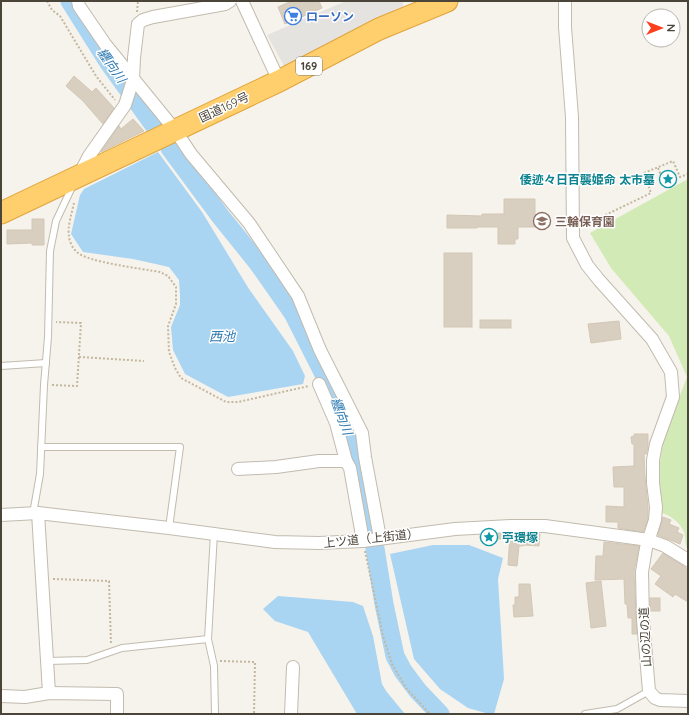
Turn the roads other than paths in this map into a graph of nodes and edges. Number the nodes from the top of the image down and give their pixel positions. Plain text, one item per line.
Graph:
1 (78, 1) edge
2 (230, 1) edge
3 (242, 1) edge
4 (447, 1) edge
5 (565, 1) edge
6 (279, 81) junction
7 (133, 82) junction
8 (175, 130) junction
9 (78, 176) junction
10 (1, 213) edge
11 (46, 364) junction
12 (1, 366) edge
13 (319, 384) road end
14 (41, 446) junction
15 (346, 461) junction
16 (238, 469) dead end
17 (38, 512) junction
18 (1, 515) edge
19 (170, 528) junction
20 (214, 533) junction
21 (372, 540) junction
22 (649, 540) junction
23 (688, 560) edge
24 (208, 639) junction
25 (47, 661) junction
26 (293, 667) dead end
27 (649, 691) junction
28 (49, 692) junction
29 (1, 696) edge
30 (688, 701) edge
31 (117, 714) edge
32 (215, 714) edge
33 (291, 714) edge
34 (585, 714) edge

1 - 7 street
2 - 7 street
3 - 6 street
4 - 6 highway, 国道169号 / 169
5 - 22 street, 山の辺の道
6 - 8 highway, 国道169号 / 169
7 - 8 street
7 - 9 street
8 - 9 highway, 国道169号 / 169
8 - 21 street
9 - 10 highway, 国道169号 / 169
9 - 11 lane
11 - 12 lane
11 - 14 lane
13 - 15 street
14 - 17 lane
14 - 19 lane
15 - 16 street
15 - 21 street
17 - 18 street, 上ツ道（上街道）
17 - 19 street, 上ツ道（上街道）
17 - 25 street
19 - 20 street, 上ツ道（上街道）
20 - 21 street, 上ツ道（上街道）
20 - 24 lane
21 - 22 street, 上ツ道（上街道）
22 - 23 street, 上ツ道（上街道）
22 - 27 street, 山の辺の道
24 - 25 lane
24 - 32 lane
25 - 28 street
26 - 33 street
27 - 30 street
27 - 34 lane
28 - 29 street
28 - 31 street

